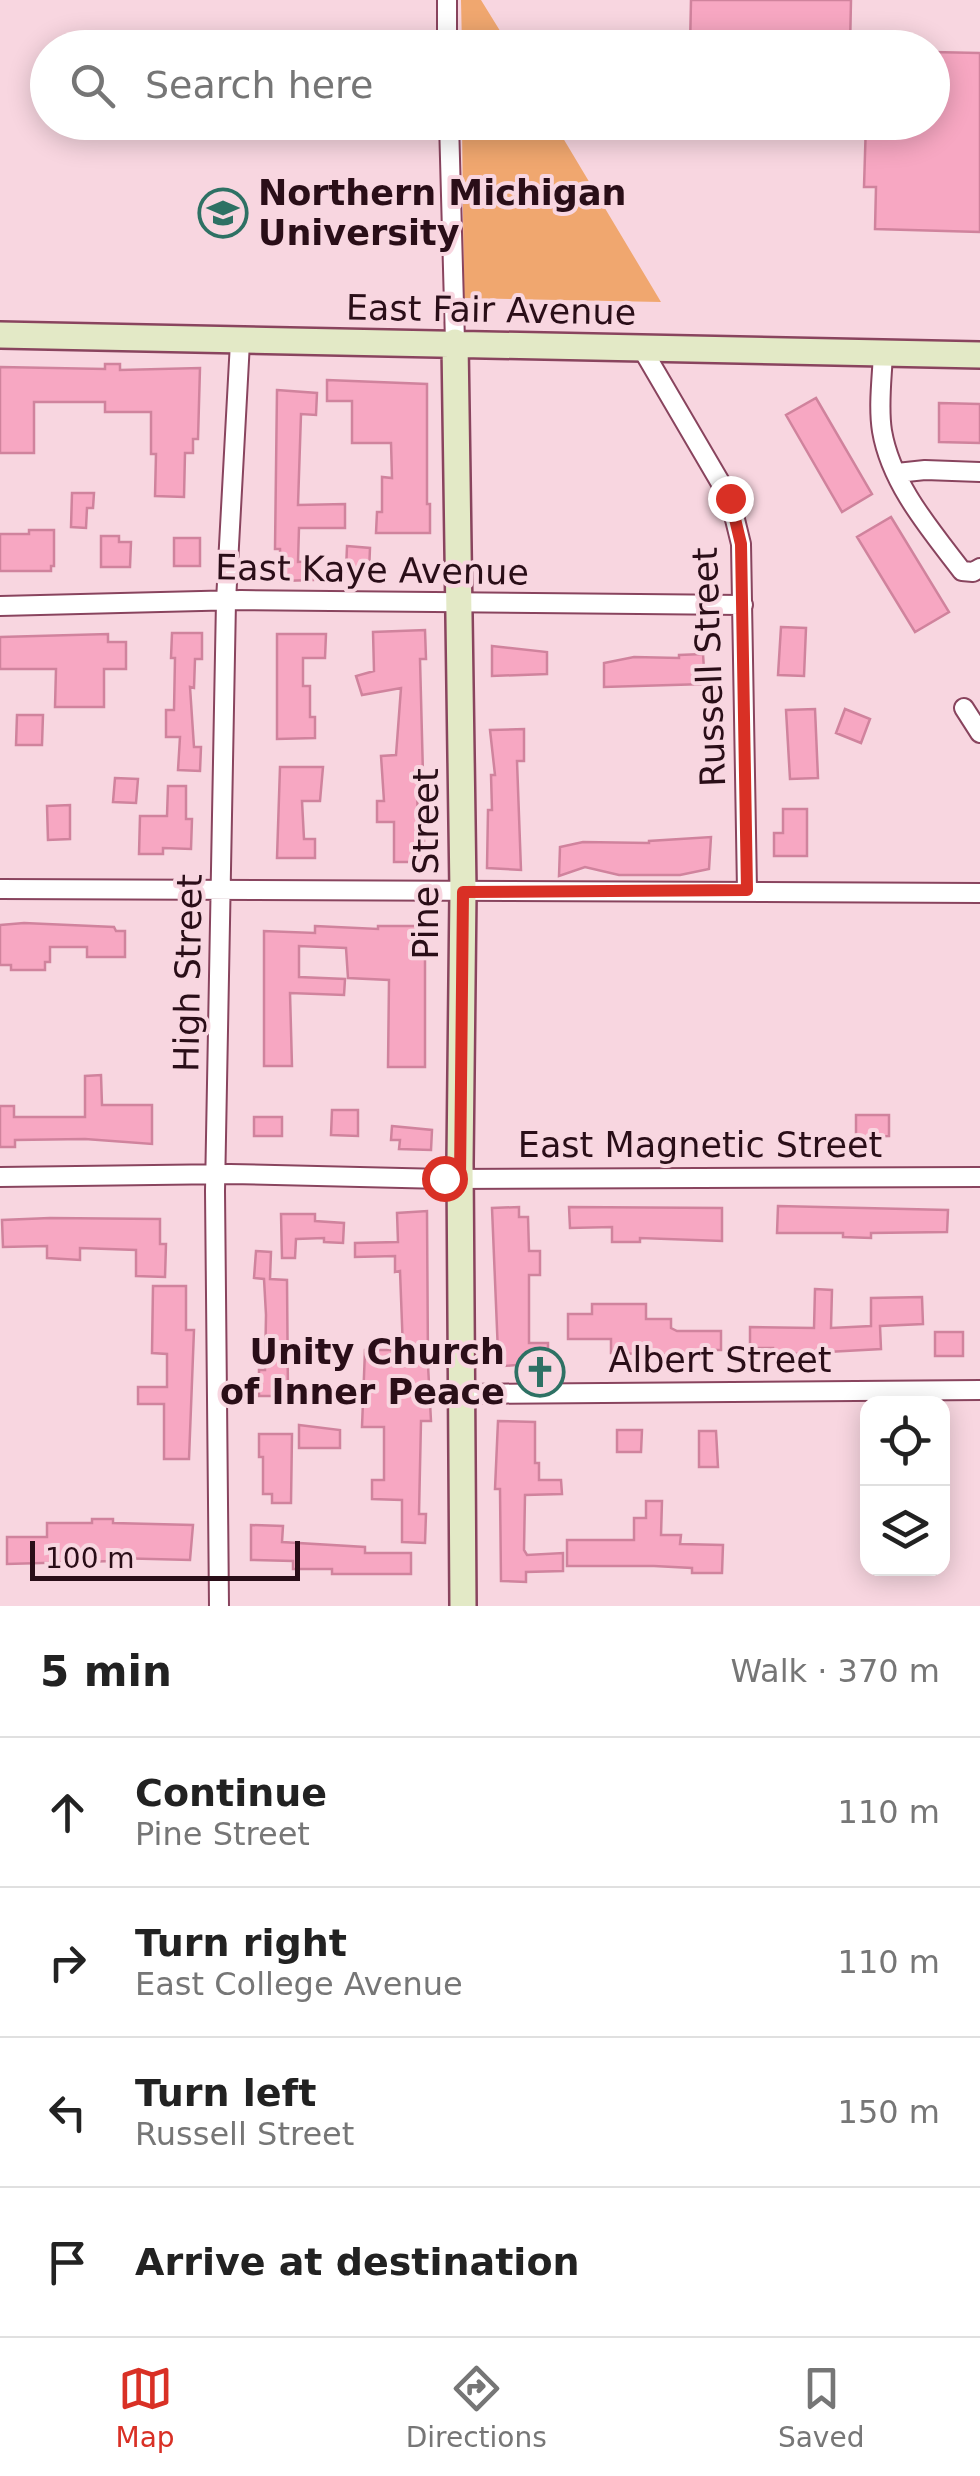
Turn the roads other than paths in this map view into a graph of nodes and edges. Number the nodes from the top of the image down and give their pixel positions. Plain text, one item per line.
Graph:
1 (447, 0) edge
2 (447, 30) edge
3 (449, 140) edge
4 (0, 336) edge
5 (240, 342) junction
6 (454, 342) junction
7 (641, 347) junction
8 (883, 353) junction
9 (980, 354) edge
10 (980, 472) edge
11 (897, 474) junction
12 (980, 568) edge
13 (226, 601) junction
14 (458, 604) junction
15 (743, 605) junction
16 (0, 606) edge
17 (964, 708) dead end
18 (980, 733) edge
19 (223, 888) junction
20 (0, 889) edge
21 (747, 890) junction
22 (463, 892) junction
23 (980, 893) edge
24 (216, 1175) junction
25 (0, 1176) edge
26 (980, 1177) edge
27 (460, 1178) junction
28 (980, 1390) edge
29 (461, 1394) junction
30 (219, 1606) edge
31 (463, 1606) edge

1 - 2 street
3 - 6 street, Pine Street
4 - 5 street, East Fair Avenue
5 - 6 street, East Fair Avenue
5 - 13 street, High Street
6 - 7 street, East Fair Avenue
6 - 14 street, Pine Street
7 - 8 street, East Fair Avenue
7 - 15 street, Russell Street
8 - 9 street, East Fair Avenue
8 - 11 street
10 - 11 street
11 - 12 street
13 - 14 street, East Kaye Avenue
13 - 16 street, East Kaye Avenue
13 - 19 street, High Street
14 - 15 street, East Kaye Avenue
14 - 22 street, Pine Street
15 - 21 street, Russell Street
17 - 18 street
19 - 20 street
19 - 22 street
19 - 24 street, High Street
21 - 22 street
21 - 23 street
22 - 27 street, Pine Street
24 - 25 street, East Magnetic Street
24 - 27 street, East Magnetic Street
24 - 30 street, High Street
26 - 27 street, East Magnetic Street
27 - 29 street, Pine Street
28 - 29 street, Albert Street
29 - 31 street, Pine Street

